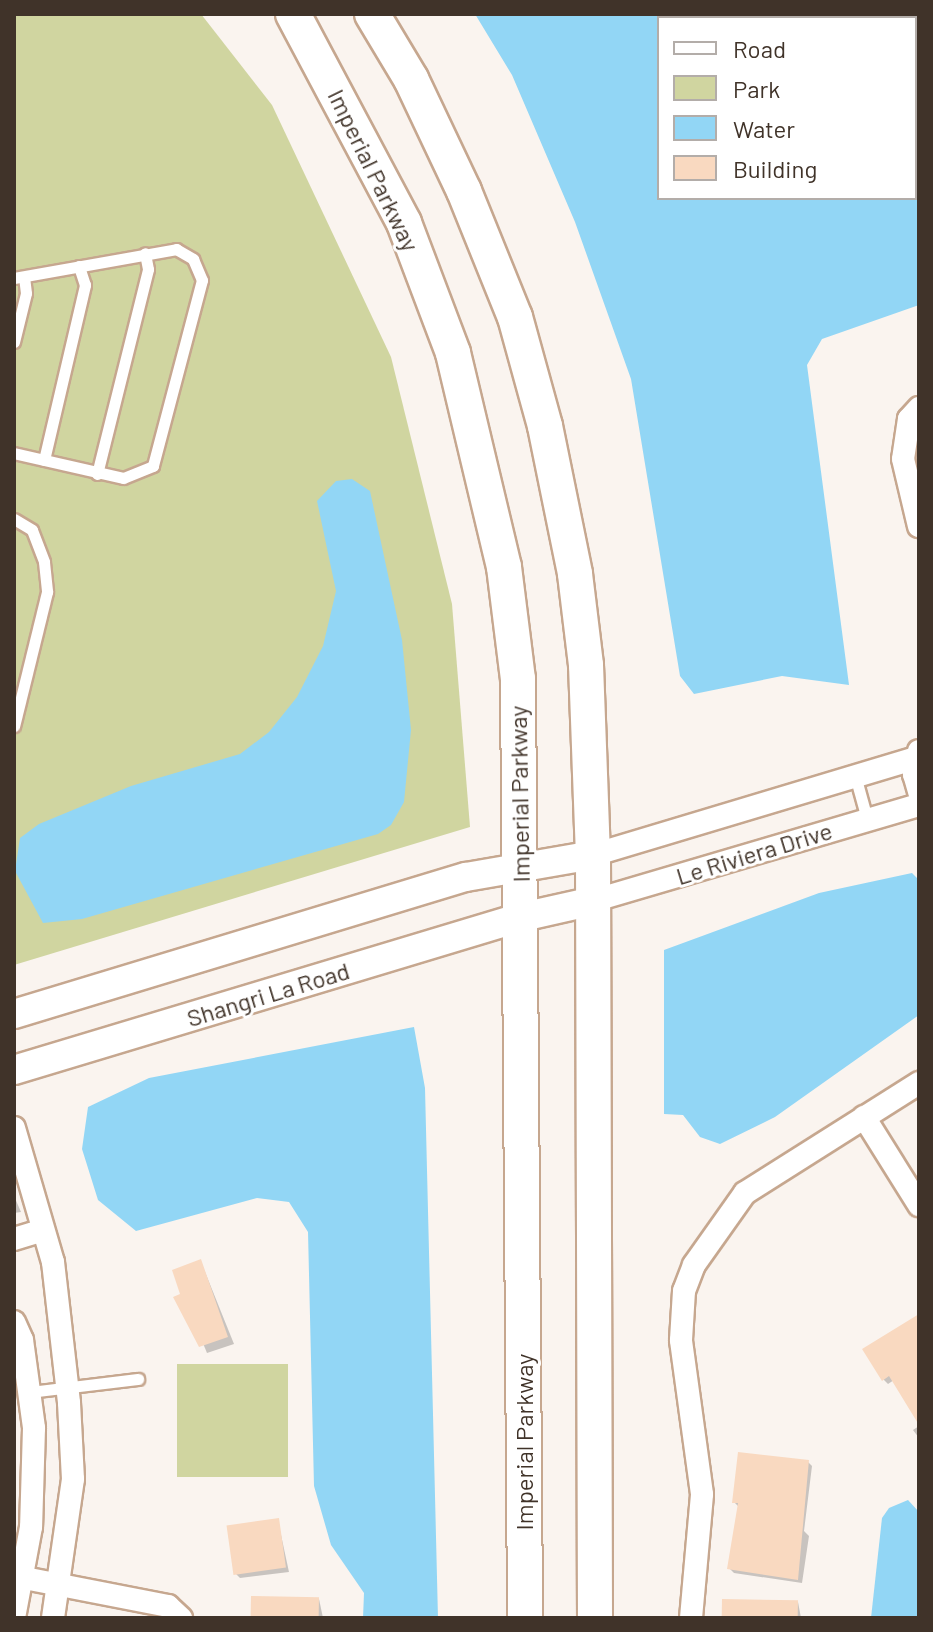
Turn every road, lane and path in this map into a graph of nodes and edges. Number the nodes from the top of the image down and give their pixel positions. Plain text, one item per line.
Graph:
1 (293, 14) edge
2 (372, 14) edge
3 (145, 253) junction
4 (79, 266) junction
5 (19, 278) edge
6 (14, 342) edge
7 (919, 408) edge
8 (14, 453) edge
9 (44, 460) junction
10 (97, 474) junction
11 (14, 519) edge
12 (919, 526) edge
13 (14, 726) edge
14 (917, 754) edge
15 (856, 779) junction
16 (919, 792) edge
17 (919, 805) edge
18 (867, 819) junction
19 (593, 855) junction
20 (520, 870) junction
21 (589, 902) junction
22 (522, 917) junction
23 (14, 1014) edge
24 (14, 1070) edge
25 (919, 1083) edge
26 (864, 1117) junction
27 (14, 1128) edge
28 (18, 1159) edge
29 (919, 1205) edge
30 (43, 1230) junction
31 (14, 1239) edge
32 (14, 1322) edge
33 (138, 1379) dead end
34 (67, 1387) junction
35 (30, 1392) junction
36 (18, 1577) edge
37 (60, 1584) junction
38 (14, 1618) edge
39 (53, 1618) edge
40 (181, 1618) edge
41 (525, 1618) edge
42 (595, 1618) edge
43 (691, 1618) edge

1 - 20 main road, Imperial Parkway
2 - 19 main road
3 - 4 lane
3 - 10 lane
3 - 10 lane
4 - 5 lane
4 - 9 lane
5 - 6 lane
7 - 12 street
8 - 9 lane
9 - 10 lane
11 - 13 lane
14 - 15 street, Le Riviera Drive
14 - 16 street, Le Riviera Drive
15 - 18 lane
15 - 19 street, Le Riviera Drive
17 - 18 street, Le Riviera Drive
18 - 21 street, Le Riviera Drive
19 - 20 street
19 - 21 main road
20 - 22 main road, Imperial Parkway
20 - 23 street
21 - 22 street, Shangri La Road
21 - 42 main road
22 - 24 street, Shangri La Road
22 - 41 main road, Imperial Parkway
25 - 26 street
26 - 29 street
26 - 43 street
27 - 28 street
28 - 30 street
30 - 31 street
30 - 34 street
32 - 35 street
33 - 34 lane
34 - 35 lane
34 - 37 street
35 - 36 street
36 - 37 street
36 - 38 street
37 - 39 street
37 - 40 street

